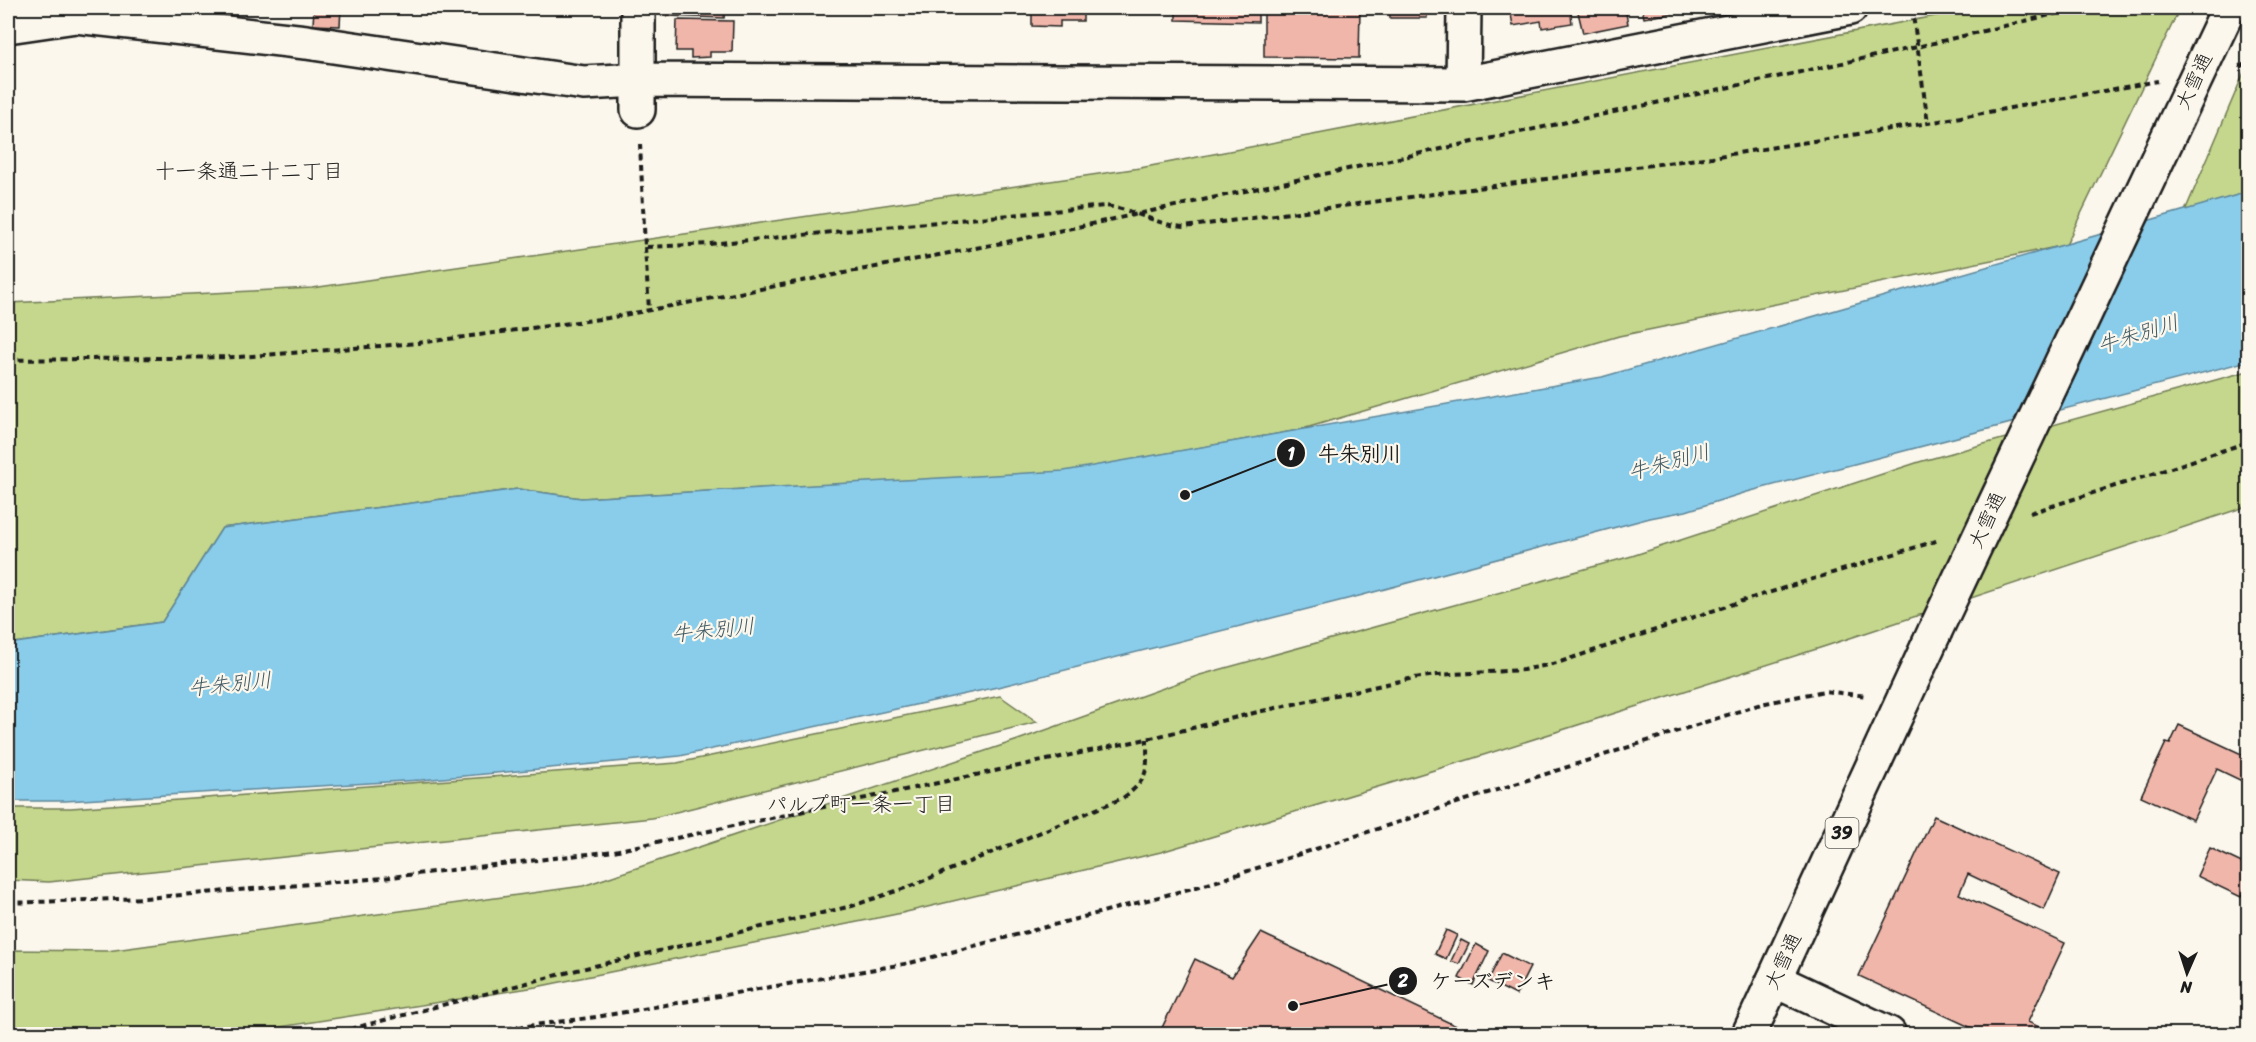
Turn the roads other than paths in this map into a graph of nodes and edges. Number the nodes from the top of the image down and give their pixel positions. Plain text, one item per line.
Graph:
1 (638, 8) edge
2 (1464, 8) edge
3 (1850, 8) edge
4 (2229, 8) edge
5 (8, 26) edge
6 (1463, 84) junction
7 (638, 95) junction
8 (1774, 980) junction
9 (1749, 1035) edge
10 (1889, 1035) edge

1 - 7 main road
2 - 6 main road
3 - 6 main road
4 - 8 main road, 大雪通 / 39, bridge
5 - 7 main road
6 - 7 main road
8 - 9 main road, 大雪通 / 39
8 - 10 main road

